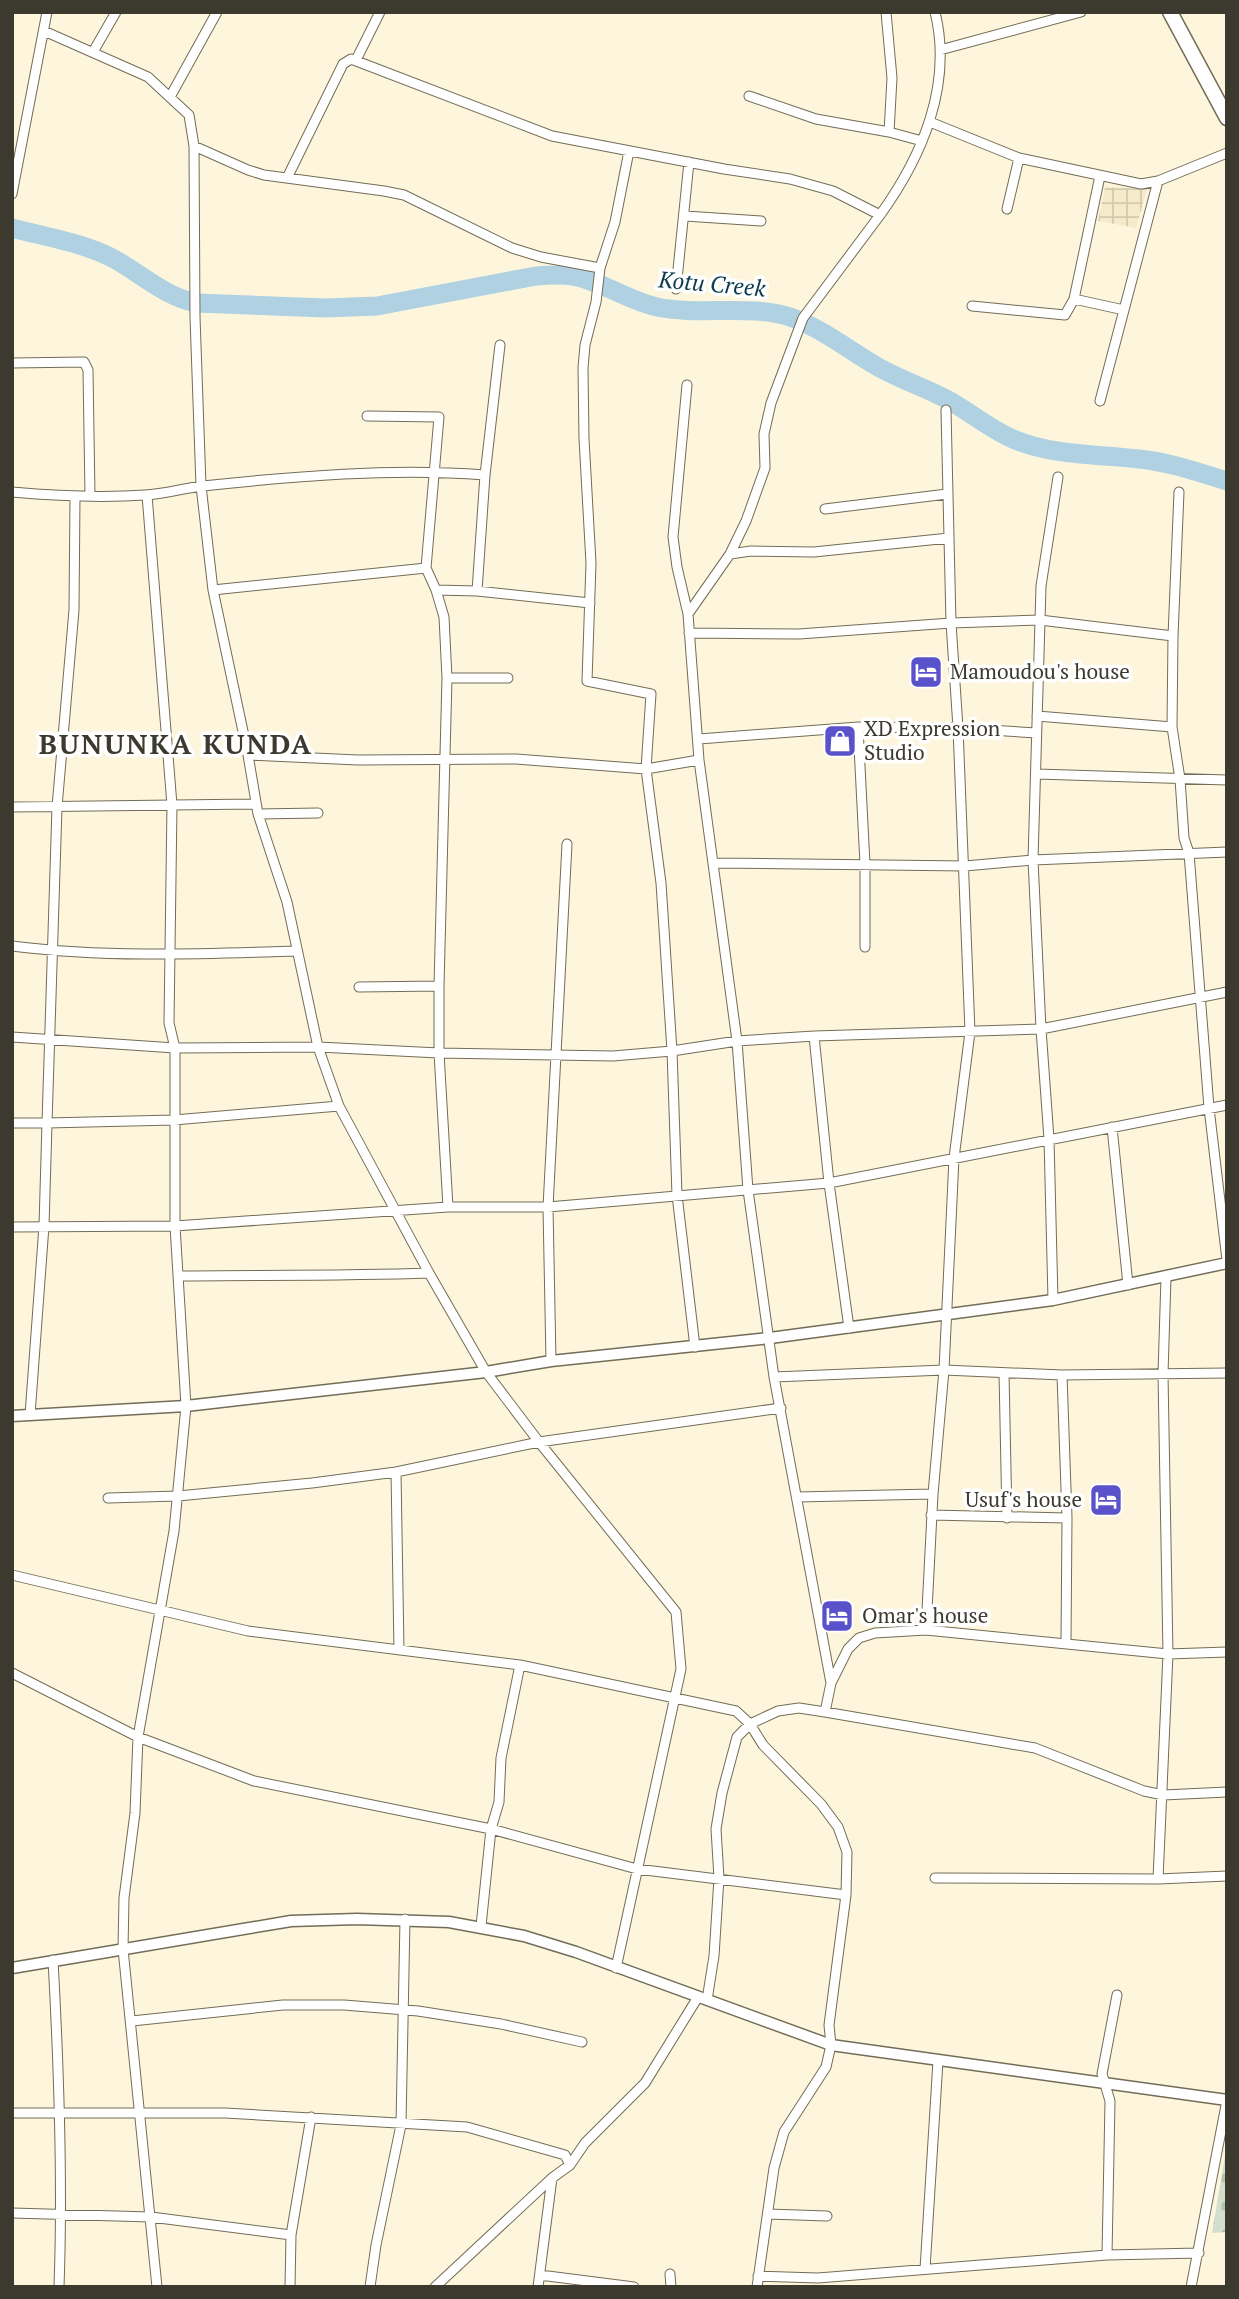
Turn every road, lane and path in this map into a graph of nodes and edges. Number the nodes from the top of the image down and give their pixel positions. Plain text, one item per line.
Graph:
1 (47, 12) edge
2 (116, 12) edge
3 (218, 12) edge
4 (380, 12) edge
5 (886, 12) edge
6 (934, 12) edge
7 (1081, 12) edge
8 (1170, 12) edge
9 (44, 31) junction
10 (940, 50) junction
11 (93, 52) junction
12 (356, 60) junction
13 (748, 96) dead end
14 (170, 97) junction
15 (1227, 118) edge
16 (930, 122) junction
17 (889, 132) junction
18 (922, 141) junction
19 (194, 146) junction
20 (629, 151) junction
21 (1227, 153) edge
22 (1019, 158) junction
23 (690, 162) junction
24 (1100, 176) junction
25 (287, 178) junction
26 (1158, 181) junction
27 (12, 194) edge
28 (1007, 209) dead end
29 (880, 215) junction
30 (685, 216) junction
31 (761, 221) dead end
32 (600, 268) junction
33 (676, 289) dead end
34 (1074, 299) junction
35 (972, 306) dead end
36 (1124, 310) junction
37 (500, 345) dead end
38 (12, 363) edge
39 (688, 385) dead end
40 (1100, 401) dead end
41 (946, 410) dead end
42 (367, 416) dead end
43 (436, 471) junction
44 (485, 475) junction
45 (1058, 477) dead end
46 (201, 486) junction
47 (12, 492) edge
48 (1179, 492) dead end
49 (947, 494) junction
50 (147, 495) junction
51 (90, 496) junction
52 (75, 497) junction
53 (825, 509) dead end
54 (949, 538) junction
55 (730, 554) junction
56 (426, 568) junction
57 (213, 590) junction
58 (436, 590) junction
59 (477, 591) junction
60 (590, 603) junction
61 (688, 614) junction
62 (1040, 620) junction
63 (951, 623) junction
64 (689, 633) junction
65 (1173, 635) junction
66 (447, 678) junction
67 (508, 678) dead end
68 (1037, 716) junction
69 (858, 727) junction
70 (1172, 727) junction
71 (958, 728) junction
72 (1035, 733) junction
73 (699, 739) junction
74 (248, 755) junction
75 (445, 758) junction
76 (699, 760) junction
77 (646, 769) junction
78 (1037, 774) junction
79 (1180, 779) junction
80 (1227, 780) edge
81 (172, 805) junction
82 (12, 807) edge
83 (57, 807) junction
84 (256, 809) junction
85 (318, 813) dead end
86 (567, 844) dead end
87 (1227, 852) edge
88 (1189, 853) junction
89 (1032, 860) junction
90 (714, 863) junction
91 (865, 864) junction
92 (965, 866) junction
93 (12, 946) edge
94 (865, 947) dead end
95 (54, 951) junction
96 (296, 951) junction
97 (170, 954) junction
98 (439, 986) junction
99 (359, 987) dead end
100 (1227, 992) edge
101 (1201, 997) junction
102 (1041, 1029) junction
103 (970, 1032) junction
104 (814, 1036) junction
105 (12, 1037) edge
106 (51, 1041) junction
107 (737, 1041) junction
108 (318, 1047) junction
109 (175, 1048) junction
110 (673, 1051) junction
111 (439, 1053) junction
112 (557, 1055) junction
113 (1227, 1105) edge
114 (340, 1106) junction
115 (1209, 1108) junction
116 (174, 1120) junction
117 (12, 1123) edge
118 (47, 1123) junction
119 (1112, 1127) junction
120 (1049, 1139) junction
121 (954, 1157) junction
122 (829, 1183) junction
123 (748, 1190) junction
124 (677, 1195) junction
125 (448, 1207) junction
126 (548, 1207) junction
127 (396, 1210) junction
128 (44, 1226) junction
129 (175, 1226) junction
130 (12, 1227) edge
131 (1227, 1262) edge
132 (429, 1273) junction
133 (178, 1276) junction
134 (1166, 1277) junction
135 (1128, 1285) junction
136 (1053, 1300) junction
137 (947, 1313) junction
138 (849, 1328) junction
139 (769, 1338) junction
140 (695, 1347) junction
141 (551, 1361) junction
142 (944, 1370) junction
143 (486, 1372) junction
144 (1004, 1373) junction
145 (1227, 1373) edge
146 (1163, 1374) junction
147 (1062, 1375) junction
148 (774, 1377) junction
149 (186, 1406) junction
150 (781, 1408) junction
151 (30, 1415) junction
152 (12, 1416) edge
153 (539, 1442) junction
154 (396, 1472) junction
155 (933, 1494) junction
156 (178, 1496) junction
157 (797, 1497) junction
158 (108, 1498) dead end
159 (931, 1515) junction
160 (1007, 1518) junction
161 (1067, 1518) junction
162 (12, 1575) edge
163 (162, 1609) junction
164 (926, 1630) junction
165 (1066, 1642) junction
166 (399, 1650) junction
167 (1227, 1652) edge
168 (1168, 1654) junction
169 (520, 1665) junction
170 (12, 1673) edge
171 (831, 1683) junction
172 (674, 1697) junction
173 (825, 1712) junction
174 (750, 1724) junction
175 (138, 1737) junction
176 (1227, 1792) edge
177 (1163, 1795) junction
178 (491, 1829) junction
179 (637, 1869) junction
180 (1227, 1875) edge
181 (719, 1878) junction
182 (935, 1878) dead end
183 (1158, 1879) junction
184 (846, 1895) junction
185 (405, 1919) junction
186 (481, 1926) junction
187 (123, 1949) junction
188 (53, 1961) junction
189 (12, 1968) edge
190 (616, 1968) junction
191 (1118, 1995) dead end
192 (703, 1999) junction
193 (404, 2010) junction
194 (132, 2021) junction
195 (582, 2042) dead end
196 (831, 2045) junction
197 (938, 2061) junction
198 (1104, 2084) junction
199 (1227, 2100) edge
200 (12, 2113) edge
201 (61, 2113) junction
202 (139, 2114) junction
203 (311, 2117) junction
204 (401, 2125) junction
205 (569, 2165) junction
206 (552, 2178) junction
207 (12, 2213) edge
208 (62, 2214) junction
209 (768, 2214) junction
210 (827, 2216) dead end
211 (151, 2217) junction
212 (291, 2235) junction
213 (1199, 2253) junction
214 (1107, 2255) junction
215 (925, 2269) junction
216 (670, 2274) dead end
217 (540, 2276) junction
218 (758, 2276) junction
219 (818, 2282) edge
220 (59, 2287) edge
221 (157, 2287) edge
222 (290, 2287) edge
223 (370, 2287) edge
224 (435, 2287) edge
225 (538, 2287) edge
226 (634, 2287) edge
227 (671, 2287) edge
228 (757, 2287) edge
229 (1191, 2287) edge

1 - 9 street
2 - 11 street
3 - 14 street
4 - 12 street
5 - 17 street
6 - 10 street
7 - 10 street
8 - 15 main road
9 - 11 street
9 - 27 street
10 - 16 street
11 - 14 street
12 - 20 street
12 - 25 street
13 - 17 street
14 - 19 street
16 - 18 street
16 - 22 street
17 - 18 street
18 - 29 street
19 - 25 street
19 - 46 street
20 - 23 street
20 - 32 street
21 - 26 street
22 - 24 street
22 - 28 street
23 - 29 street
23 - 30 street
24 - 26 street
24 - 34 street
25 - 32 street
26 - 36 street
29 - 55 street
30 - 31 street
30 - 33 street
32 - 60 street
34 - 35 street
34 - 36 street
36 - 40 street
37 - 44 street
38 - 51 street
39 - 61 street
41 - 49 street
42 - 43 street
43 - 44 street
43 - 46 street
43 - 56 street
44 - 59 street
45 - 62 street
46 - 50 street
46 - 57 street
47 - 52 street
48 - 65 street
49 - 53 street
49 - 54 street
50 - 51 street
50 - 81 street
51 - 52 street
52 - 83 street
54 - 55 street
54 - 63 street
55 - 61 street
56 - 57 street
56 - 58 street
57 - 74 street
58 - 59 street
58 - 66 street
59 - 60 street
60 - 77 street
61 - 64 street
62 - 63 street
62 - 65 street
62 - 68 street
63 - 64 street
63 - 71 street
64 - 73 street
65 - 70 street
66 - 67 street
66 - 75 street
68 - 70 street
68 - 72 street
69 - 71 street
69 - 73 street
69 - 91 street
70 - 79 street
71 - 72 street
71 - 92 street
72 - 78 street
73 - 76 street
74 - 75 street
74 - 84 street
75 - 77 street
75 - 98 street
76 - 77 street
76 - 90 street
77 - 110 street
78 - 79 street
78 - 89 street
79 - 80 street
79 - 88 street
81 - 83 street
81 - 84 street
81 - 97 street
82 - 83 street
83 - 95 street
84 - 85 street
84 - 96 street
86 - 112 street
87 - 88 street
88 - 89 street
88 - 101 street
89 - 92 street
89 - 102 street
90 - 91 street
90 - 107 street
91 - 92 street
91 - 94 street
92 - 103 street
93 - 95 street
95 - 97 street
95 - 106 street
96 - 97 street
96 - 108 street
97 - 109 street
98 - 99 street
98 - 111 street
100 - 101 street
101 - 102 street
101 - 115 street
102 - 103 street
102 - 120 street
103 - 104 street
103 - 121 street
104 - 107 street
104 - 122 street
105 - 106 street
106 - 109 street
106 - 118 street
107 - 110 street
107 - 123 street
108 - 109 street
108 - 111 street
108 - 114 street
109 - 116 street
110 - 112 street
110 - 124 street
111 - 112 street
111 - 125 street
112 - 126 street
113 - 115 street
114 - 116 street
114 - 127 street
115 - 119 street
115 - 131 street
116 - 118 street
116 - 129 street
117 - 118 street
118 - 128 street
119 - 120 street
119 - 135 street
120 - 121 street
120 - 136 street
121 - 122 street
121 - 137 street
122 - 123 street
122 - 138 street
123 - 124 street
123 - 139 street
124 - 126 street
124 - 140 street
125 - 126 street
125 - 127 street
126 - 141 street
127 - 129 street
127 - 132 street
128 - 129 street
128 - 130 street
128 - 151 street
129 - 133 street
131 - 134 street
132 - 133 street
132 - 143 street
133 - 149 street
134 - 135 street
134 - 146 street
135 - 136 street
136 - 137 street
137 - 138 street
137 - 142 street
138 - 139 street
139 - 140 street
139 - 148 street
140 - 141 street
141 - 143 street
142 - 144 street
142 - 148 street
142 - 155 street
143 - 149 street
143 - 153 street
144 - 147 street
144 - 160 street
145 - 146 street
146 - 147 street
146 - 168 street
147 - 161 street
148 - 150 street
149 - 151 street
149 - 156 street
150 - 153 street
150 - 157 street
151 - 152 street
153 - 154 street
153 - 172 street
154 - 156 street
154 - 166 street
155 - 157 street
155 - 159 street
156 - 158 street
156 - 163 street
157 - 171 street
159 - 160 street
159 - 164 street
160 - 161 street
161 - 165 street
162 - 163 street
163 - 166 street
163 - 175 street
164 - 165 street
164 - 171 street
165 - 168 street
166 - 169 street
167 - 168 street
168 - 177 street
169 - 172 street
169 - 178 street
170 - 175 street
171 - 173 street
172 - 174 street
172 - 179 street
173 - 174 street
173 - 177 street
174 - 181 street
174 - 184 street
175 - 178 street
175 - 187 street
176 - 177 street
177 - 183 street
178 - 179 street
178 - 186 street
179 - 181 street
179 - 190 street
180 - 183 street
181 - 184 street
181 - 192 street
182 - 183 street
184 - 196 street
185 - 186 street
185 - 187 street
185 - 193 street
186 - 190 street
187 - 188 street
187 - 194 street
188 - 189 street
188 - 201 street
190 - 192 street
191 - 198 street
192 - 196 street
192 - 205 street
193 - 194 street
193 - 195 street
193 - 204 street
194 - 202 street
196 - 197 street
196 - 209 street
197 - 198 street
197 - 215 street
198 - 199 street
198 - 214 street
199 - 213 street
200 - 201 street
201 - 202 street
201 - 208 street
202 - 203 street
202 - 211 street
203 - 204 street
203 - 212 street
204 - 205 street
204 - 223 street
205 - 206 street
206 - 217 street
206 - 224 street
207 - 208 street
208 - 211 street
208 - 220 street
209 - 210 street
209 - 218 street
211 - 212 street
211 - 221 street
212 - 222 street
213 - 214 street
213 - 229 street
214 - 215 street
215 - 219 street
216 - 227 street
217 - 225 street
217 - 226 street
218 - 219 street
218 - 228 street

